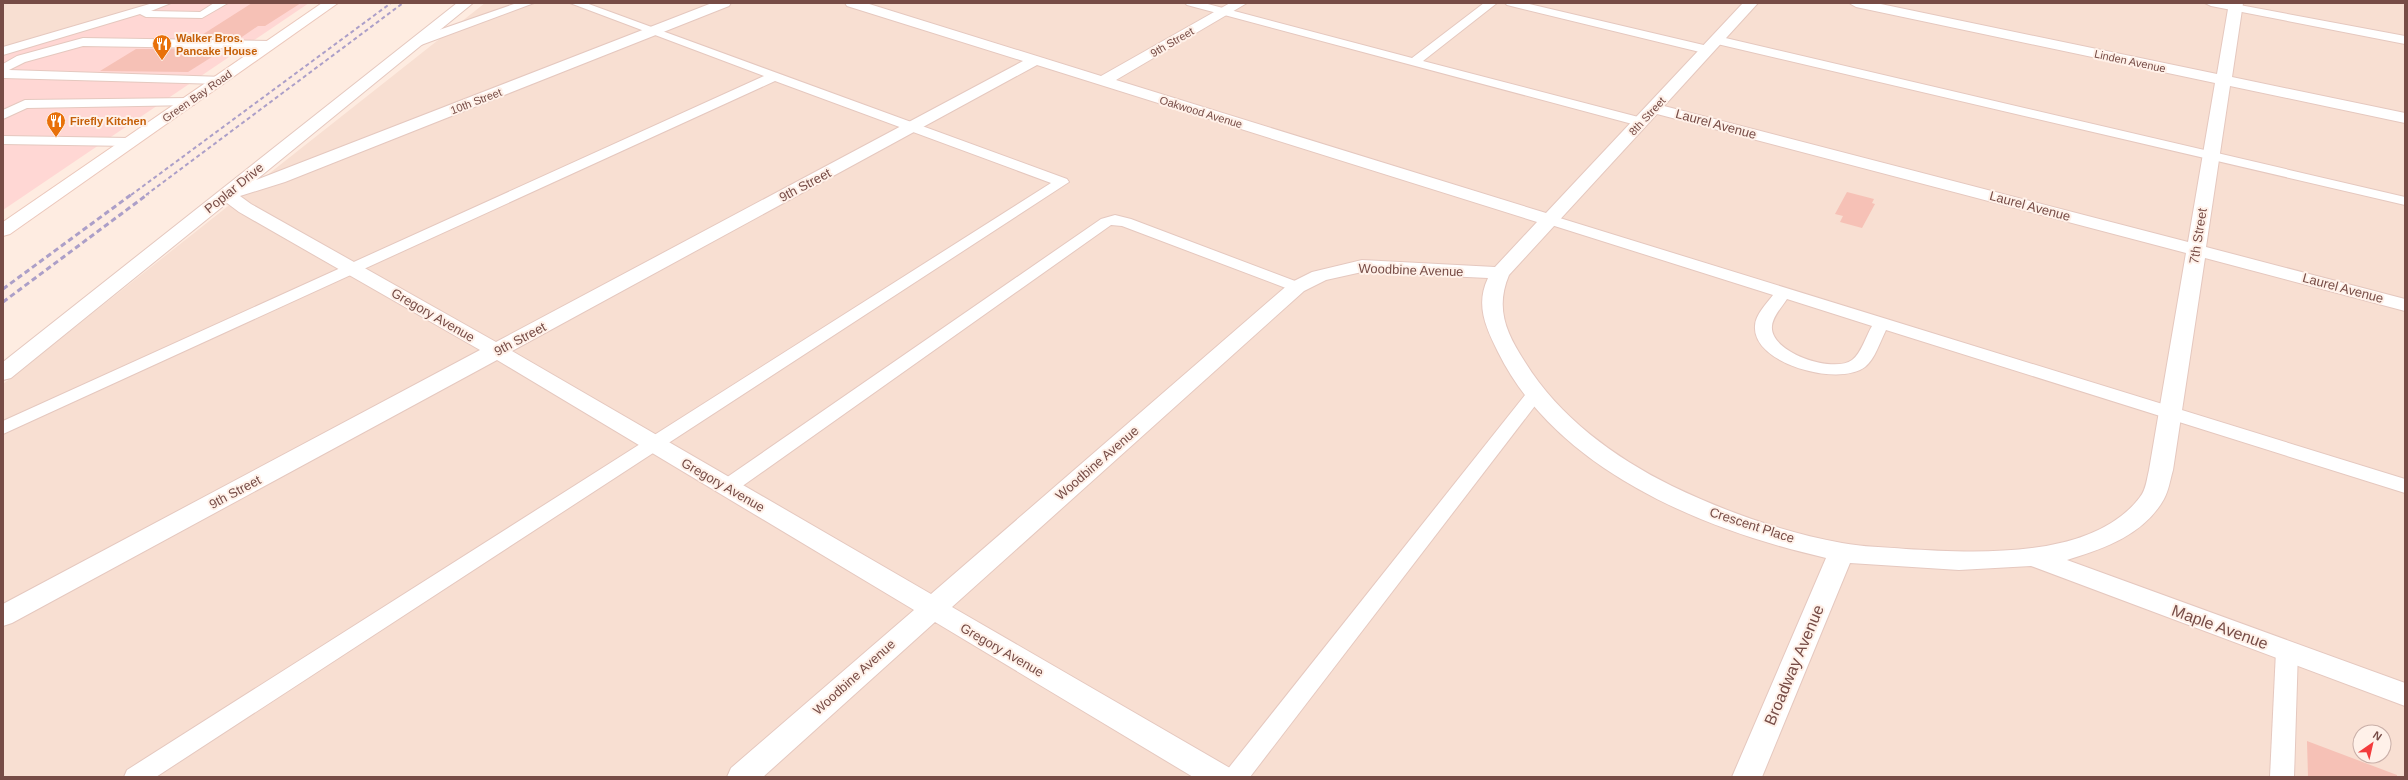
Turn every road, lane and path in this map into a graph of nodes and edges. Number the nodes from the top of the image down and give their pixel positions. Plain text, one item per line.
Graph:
1 (164, 3) edge
2 (222, 3) edge
3 (331, 3) edge
4 (466, 3) edge
5 (528, 3) edge
6 (576, 3) edge
7 (724, 3) edge
8 (852, 3) edge
9 (1191, 3) edge
10 (1240, 3) edge
11 (1491, 3) edge
12 (1511, 3) edge
13 (1751, 3) edge
14 (1856, 3) edge
15 (2211, 3) edge
16 (2236, 5) edge
17 (139, 10) junction
18 (1224, 12) junction
19 (653, 31) junction
20 (40, 40) junction
21 (2405, 40) edge
22 (83, 42) junction
23 (417, 42) junction
24 (270, 45) junction
25 (1712, 45) junction
26 (3, 51) edge
27 (1036, 60) junction
28 (1414, 62) junction
29 (3, 69) edge
30 (3, 74) edge
31 (775, 76) junction
32 (220, 80) junction
33 (2224, 80) junction
34 (1103, 81) junction
35 (189, 102) junction
36 (1654, 108) junction
37 (3, 115) edge
38 (2405, 118) edge
39 (1641, 122) junction
40 (913, 127) junction
41 (3, 140) edge
42 (130, 142) junction
43 (2211, 156) junction
44 (227, 194) junction
45 (2405, 201) edge
46 (1546, 224) junction
47 (3, 230) edge
48 (2196, 250) junction
49 (353, 269) junction
50 (1500, 273) junction
51 (1297, 287) junction
52 (1783, 293) junction
53 (2405, 305) edge
54 (1881, 324) junction
55 (497, 351) junction
56 (3, 373) edge
57 (1535, 394) junction
58 (2170, 413) junction
59 (3, 428) edge
60 (652, 445) junction
61 (2161, 470) joint
62 (2405, 486) edge
63 (727, 487) junction
64 (1841, 553) junction
65 (2036, 558) junction
66 (931, 608) junction
67 (3, 616) edge
68 (2287, 652) junction
69 (2405, 695) edge
70 (136, 777) edge
71 (742, 777) edge
72 (1219, 777) edge
73 (1236, 777) edge
74 (1747, 777) edge
75 (2282, 777) edge

1 - 17 lane
2 - 17 lane
3 - 24 street, Green Bay Road
4 - 23 street, Poplar Drive
5 - 23 lane
6 - 19 lane
7 - 19 street, 10th Street
8 - 27 street, Oakwood Avenue
9 - 18 lane
10 - 18 street, 9th Street
11 - 28 lane
12 - 25 lane
13 - 25 street, 8th Street
14 - 33 street, Linden Avenue
15 - 16 lane
16 - 21 lane
16 - 33 street, 7th Street
17 - 20 lane
18 - 28 lane
18 - 34 street, 9th Street
19 - 31 lane
19 - 44 street, 10th Street
20 - 22 lane
20 - 26 lane
22 - 24 lane
22 - 29 lane
23 - 44 street, Poplar Drive
24 - 32 street, Green Bay Road
25 - 36 street, 8th Street
25 - 43 lane
27 - 34 street, Oakwood Avenue
27 - 40 street, 9th Street
28 - 39 lane
30 - 32 lane
31 - 40 lane
31 - 49 lane
32 - 35 street, Green Bay Road
33 - 38 street, Linden Avenue
33 - 43 street, 7th Street
34 - 46 street, Oakwood Avenue
35 - 37 lane
35 - 42 street, Green Bay Road
36 - 39 street, 8th Street
36 - 48 street, Laurel Avenue
39 - 46 street, 8th Street
40 - 55 street, 9th Street
40 - 60 lane
41 - 42 lane
42 - 47 street, Green Bay Road
43 - 45 lane
43 - 48 street, 7th Street
44 - 49 street, Gregory Avenue
44 - 56 street, Poplar Drive
46 - 50 street, Crescent Place
46 - 52 lane
48 - 53 street, Laurel Avenue
48 - 58 street, 7th Street
49 - 55 street, Gregory Avenue
49 - 59 lane
50 - 51 street, Woodbine Avenue
50 - 57 street, Crescent Place
51 - 63 lane
51 - 66 street, Woodbine Avenue
52 - 54 lane
52 - 54 lane
54 - 58 lane
55 - 60 street, Gregory Avenue
55 - 67 street, 9th Street
57 - 64 street, Crescent Place
57 - 73 lane
58 - 61 street, 7th Street
58 - 62 lane
60 - 63 street, Gregory Avenue
60 - 70 lane
61 - 65 street, Crescent Place
63 - 66 street, Gregory Avenue
64 - 65 street, Crescent Place
64 - 74 street, Broadway Avenue
65 - 68 street, Maple Avenue
66 - 71 street, Woodbine Avenue
66 - 72 street, Gregory Avenue
68 - 69 street, Maple Avenue
68 - 75 lane

